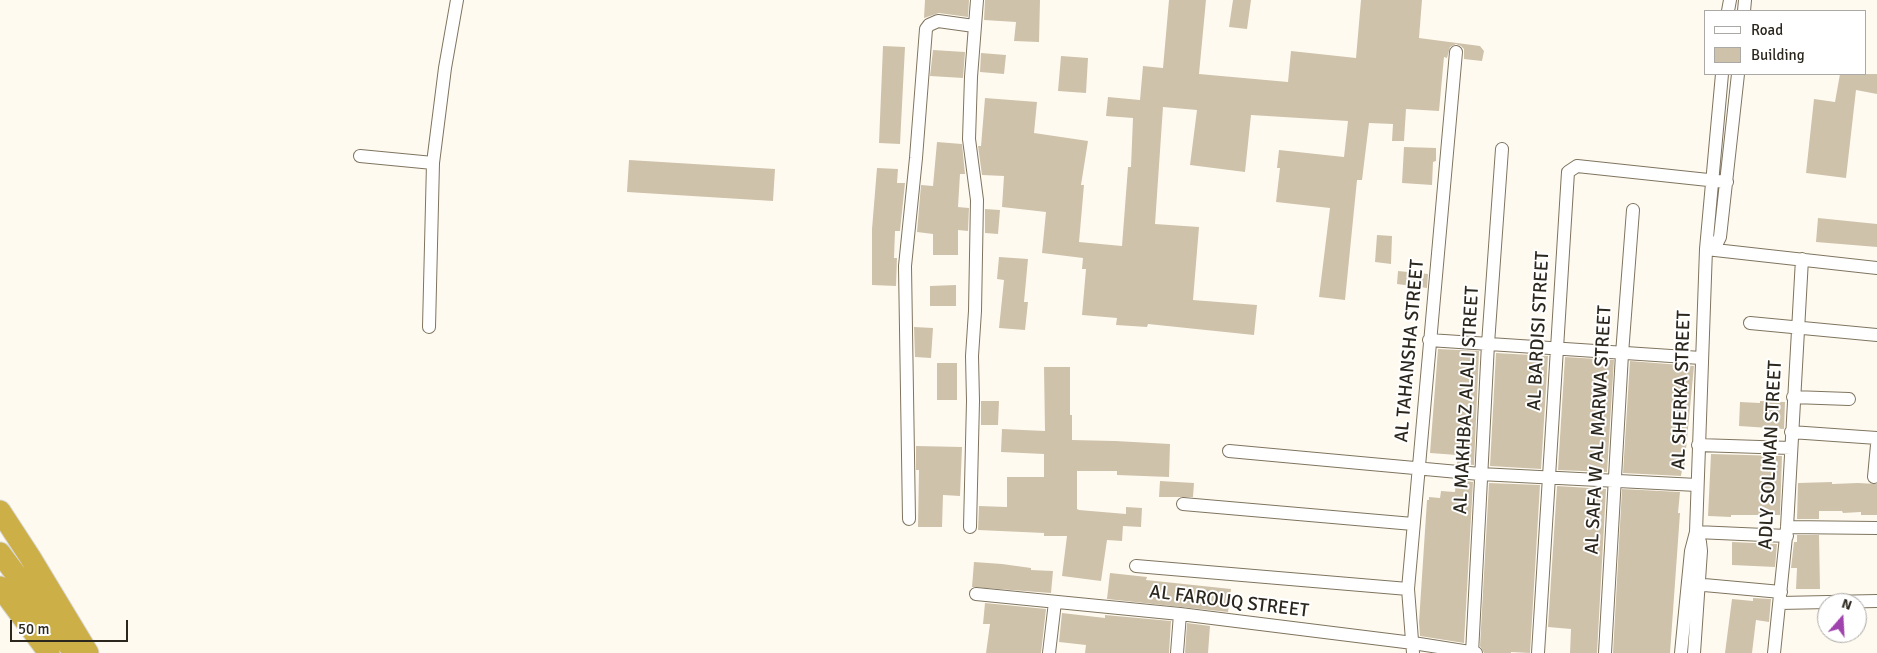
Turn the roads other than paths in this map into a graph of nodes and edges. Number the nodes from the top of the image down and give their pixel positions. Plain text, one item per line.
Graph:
1 (457, 0) edge
2 (977, 0) edge
3 (974, 26) junction
4 (1456, 52) dead end
5 (1722, 75) edge
6 (1738, 75) edge
7 (1502, 149) dead end
8 (360, 156) dead end
9 (433, 162) junction
10 (1712, 180) junction
11 (1727, 182) junction
12 (1633, 210) dead end
13 (1706, 249) junction
14 (1802, 259) junction
15 (1877, 268) edge
16 (1750, 323) dead end
17 (428, 327) dead end
18 (1797, 327) junction
19 (1877, 335) edge
20 (1429, 340) junction
21 (1488, 344) junction
22 (1557, 349) junction
23 (1622, 354) junction
24 (1701, 358) junction
25 (1793, 397) junction
26 (1848, 399) dead end
27 (1791, 432) junction
28 (1877, 438) edge
29 (1698, 445) junction
30 (1877, 445) edge
31 (1791, 448) junction
32 (1228, 451) dead end
33 (1418, 469) junction
34 (1480, 474) junction
35 (1874, 477) dead end
36 (1549, 478) junction
37 (1614, 481) junction
38 (1697, 485) junction
39 (1183, 504) dead end
40 (0, 512) edge
41 (909, 519) dead end
42 (1413, 524) junction
43 (970, 526) dead end
44 (1877, 528) edge
45 (1696, 532) junction
46 (1787, 532) junction
47 (0, 553) edge
48 (1136, 566) dead end
49 (1693, 584) junction
50 (0, 586) edge
51 (1408, 589) junction
52 (976, 594) dead end
53 (1781, 597) junction
54 (1877, 601) edge
55 (1055, 602) junction
56 (0, 611) edge
57 (1180, 614) junction
58 (1413, 648) edge
59 (48, 653) edge
60 (74, 653) edge
61 (88, 653) edge
62 (1050, 653) edge
63 (1178, 653) edge
64 (1474, 653) edge
65 (1538, 653) edge
66 (1605, 653) edge
67 (1681, 653) edge
68 (1694, 653) edge
69 (1774, 653) edge

1 - 9 street
2 - 3 street
3 - 41 street
3 - 43 street
4 - 20 street, AL TAHANSHA STREET
5 - 10 street, AL SHERKA STREET
6 - 11 street
7 - 21 street, AL MAKHBAZ ALALI STREET
8 - 9 street
9 - 17 street
10 - 11 street, AL BARDISI STREET
10 - 13 street, AL SHERKA STREET
10 - 22 street, AL BARDISI STREET
11 - 13 street
12 - 23 street, AL SAFA W AL MARWA STREET
13 - 14 street
13 - 24 street, AL SHERKA STREET
14 - 15 street
14 - 18 street, ADLY SOLIMAN STREET
16 - 18 street
18 - 19 street
18 - 25 street, ADLY SOLIMAN STREET
20 - 21 street
20 - 33 street, AL TAHANSHA STREET
21 - 22 street
21 - 34 street, AL MAKHBAZ ALALI STREET
22 - 23 street
22 - 36 street, AL BARDISI STREET
23 - 24 street
23 - 37 street, AL SAFA W AL MARWA STREET
24 - 29 street, AL SHERKA STREET
25 - 26 street
25 - 27 street, ADLY SOLIMAN STREET
27 - 28 street
27 - 31 street, ADLY SOLIMAN STREET
29 - 31 street
29 - 38 street, AL SHERKA STREET
30 - 35 street
31 - 46 street, ADLY SOLIMAN STREET
32 - 33 street
33 - 34 street
33 - 42 street, AL TAHANSHA STREET
34 - 36 street
34 - 64 street, AL MAKHBAZ ALALI STREET
36 - 37 street
36 - 65 street, AL BARDISI STREET
37 - 38 street
37 - 66 street, AL SAFA W AL MARWA STREET
38 - 45 street, AL SHERKA STREET
39 - 42 street
40 - 61 highway
42 - 51 street, AL TAHANSHA STREET
44 - 46 street
45 - 46 street
45 - 49 street, AL SHERKA STREET
46 - 53 street, ADLY SOLIMAN STREET
47 - 60 highway
48 - 51 street
49 - 53 street
49 - 67 street, AL SHERKA STREET
49 - 68 street, AL SHERKA STREET
50 - 59 highway
51 - 58 street, AL TAHANSHA STREET
52 - 55 street, AL FAROUQ STREET
53 - 54 street
53 - 69 street, ADLY SOLIMAN STREET
55 - 57 street, AL FAROUQ STREET
55 - 62 street
56 - 59 highway
57 - 58 street, AL FAROUQ STREET
57 - 63 street
58 - 64 street, AL FAROUQ STREET

